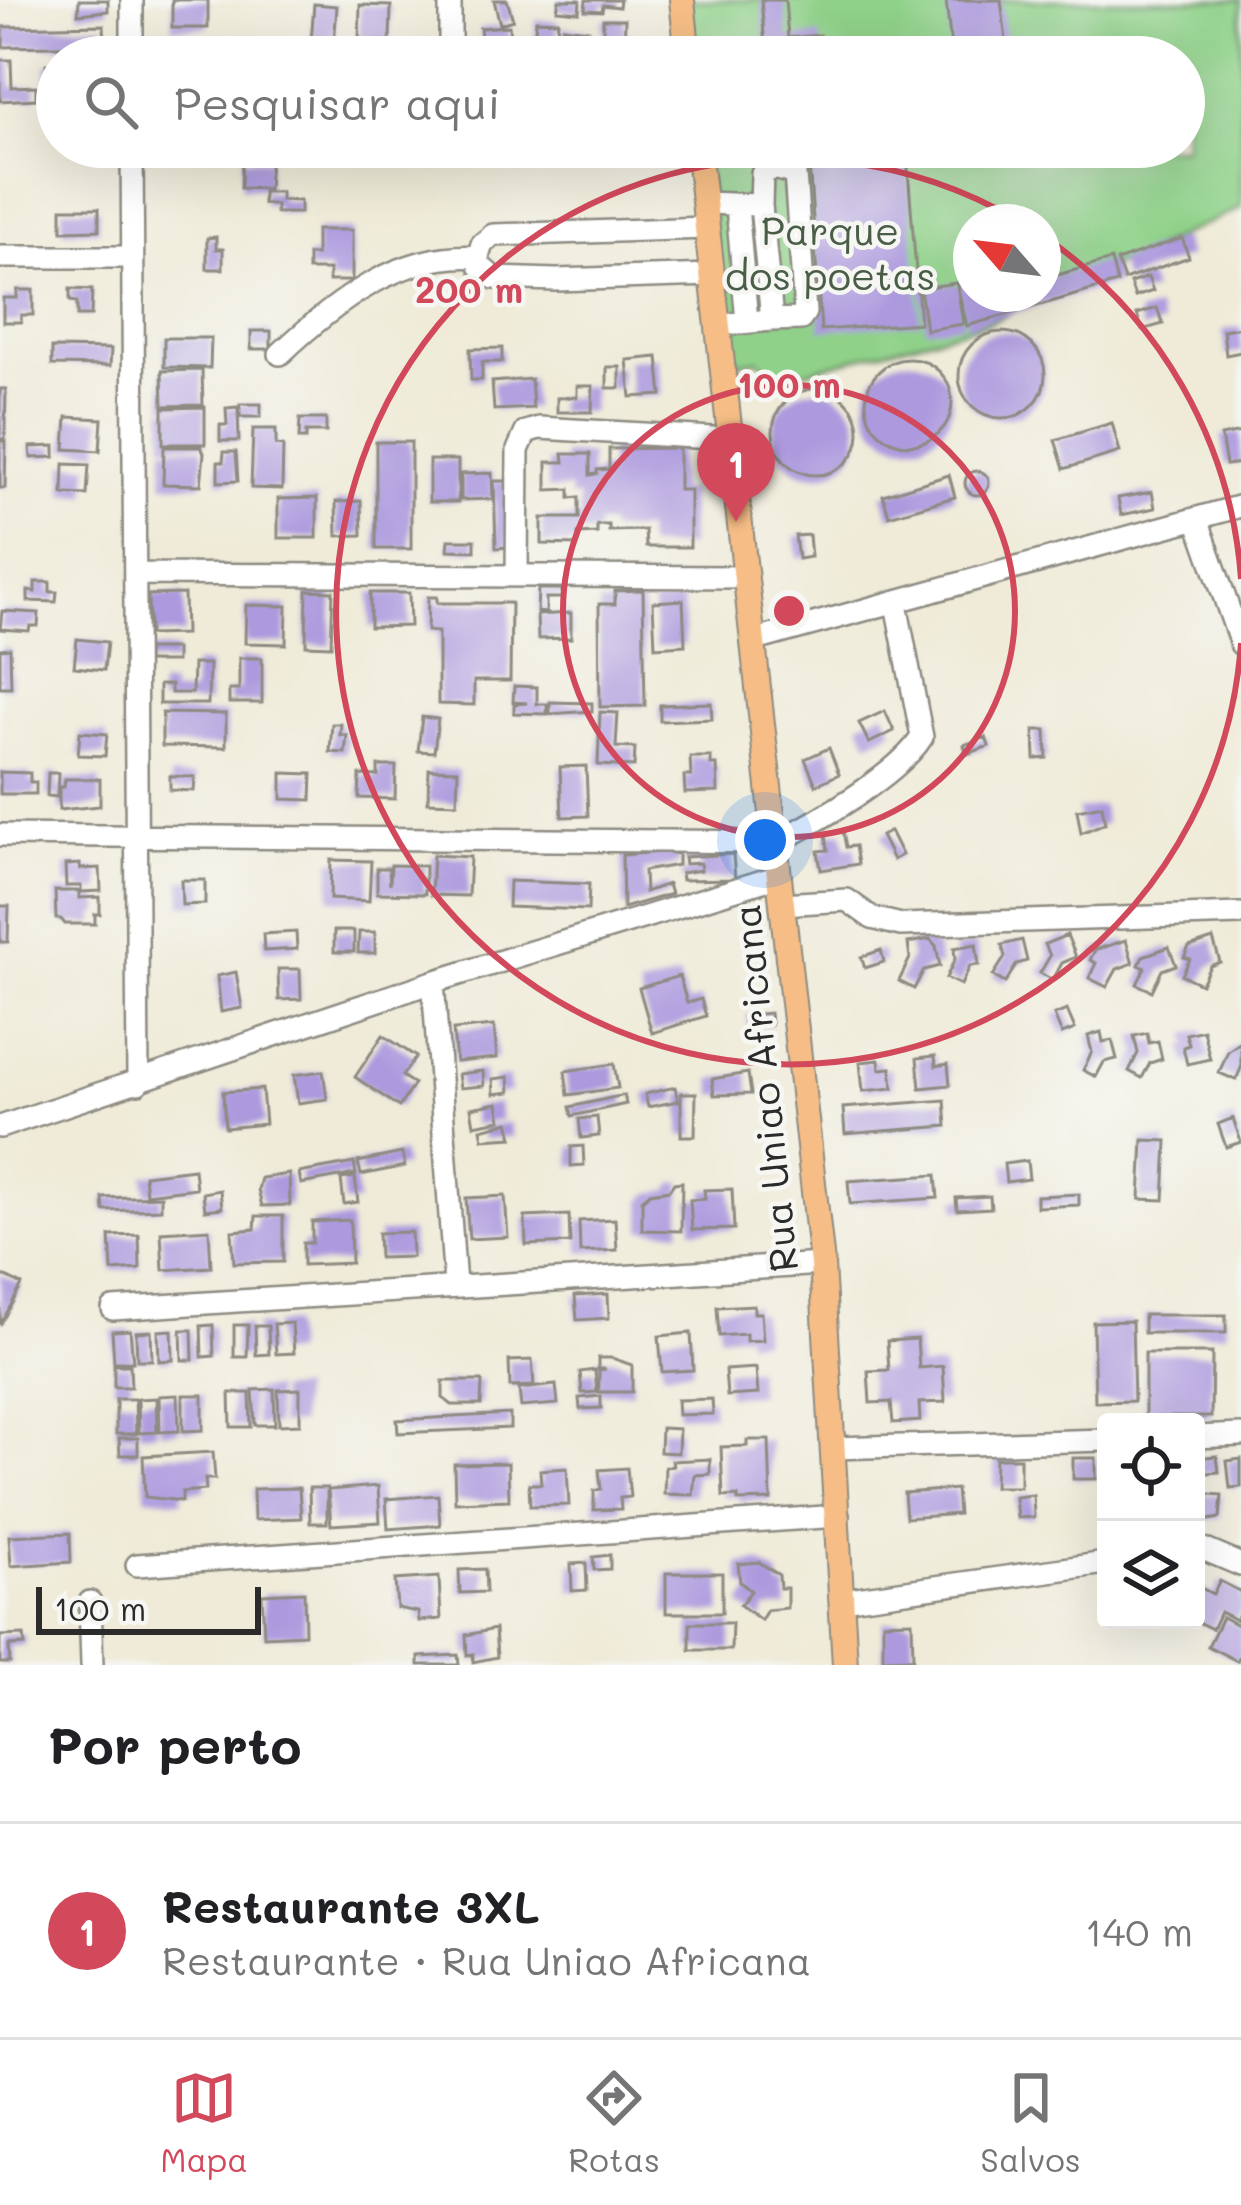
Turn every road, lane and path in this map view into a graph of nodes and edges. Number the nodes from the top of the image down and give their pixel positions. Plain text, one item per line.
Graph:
1 (132, 0) edge
2 (450, 0) edge
3 (682, 0) edge
4 (132, 36) edge
5 (450, 36) edge
6 (686, 36) edge
7 (132, 168) edge
8 (700, 168) edge
9 (760, 205) junction
10 (737, 206) junction
11 (705, 215) junction
12 (0, 256) edge
13 (132, 257) junction
14 (478, 257) junction
15 (712, 275) junction
16 (772, 320) junction
17 (747, 322) junction
18 (718, 325) junction
19 (280, 354) dead end
20 (730, 439) junction
21 (1241, 506) edge
22 (1197, 519) junction
23 (136, 574) junction
24 (517, 576) junction
25 (743, 577) junction
26 (896, 604) junction
27 (752, 641) junction
28 (1241, 644) edge
29 (0, 835) edge
30 (135, 837) junction
31 (777, 842) junction
32 (779, 876) junction
33 (782, 904) junction
34 (1241, 914) edge
35 (434, 982) junction
36 (137, 1083) junction
37 (0, 1127) edge
38 (822, 1264) junction
39 (455, 1285) junction
40 (113, 1309) dead end
41 (1241, 1436) edge
42 (1205, 1437) edge
43 (1097, 1440) edge
44 (833, 1448) junction
45 (838, 1516) junction
46 (1205, 1550) edge
47 (1097, 1564) edge
48 (137, 1565) dead end
49 (1241, 1565) edge
50 (842, 1600) junction
51 (90, 1602) dead end
52 (92, 1665) edge
53 (844, 1665) edge

1 - 4 street
2 - 5 street
3 - 6 main road
7 - 13 street
8 - 11 main road, Rua Uniao Africana
9 - 10 street
9 - 16 street
9 - 16 street
10 - 11 street
10 - 17 street
11 - 14 street
11 - 15 main road, Rua Uniao Africana
12 - 13 street
13 - 23 street
14 - 15 street
14 - 19 street
15 - 18 main road, Rua Uniao Africana
16 - 17 street
17 - 18 street
18 - 20 main road, Rua Uniao Africana
20 - 24 street
20 - 25 main road, Rua Uniao Africana
21 - 22 street
22 - 26 street
22 - 28 street
23 - 24 street
23 - 30 street
24 - 25 street
25 - 27 main road, Rua Uniao Africana
26 - 27 street
26 - 31 street
27 - 31 main road, Rua Uniao Africana
29 - 30 street
30 - 31 street
30 - 36 street
31 - 32 main road, Rua Uniao Africana
32 - 33 main road, Rua Uniao Africana
32 - 35 street
33 - 34 street
33 - 38 main road, Rua Uniao Africana
35 - 36 street
35 - 39 street
36 - 37 street
38 - 39 street
38 - 44 main road, Rua Uniao Africana
39 - 40 street
41 - 42 street
43 - 44 street
44 - 45 main road, Rua Uniao Africana
45 - 48 street
45 - 50 main road, Rua Uniao Africana
46 - 49 street
47 - 50 street
50 - 53 main road, Rua Uniao Africana
51 - 52 street

